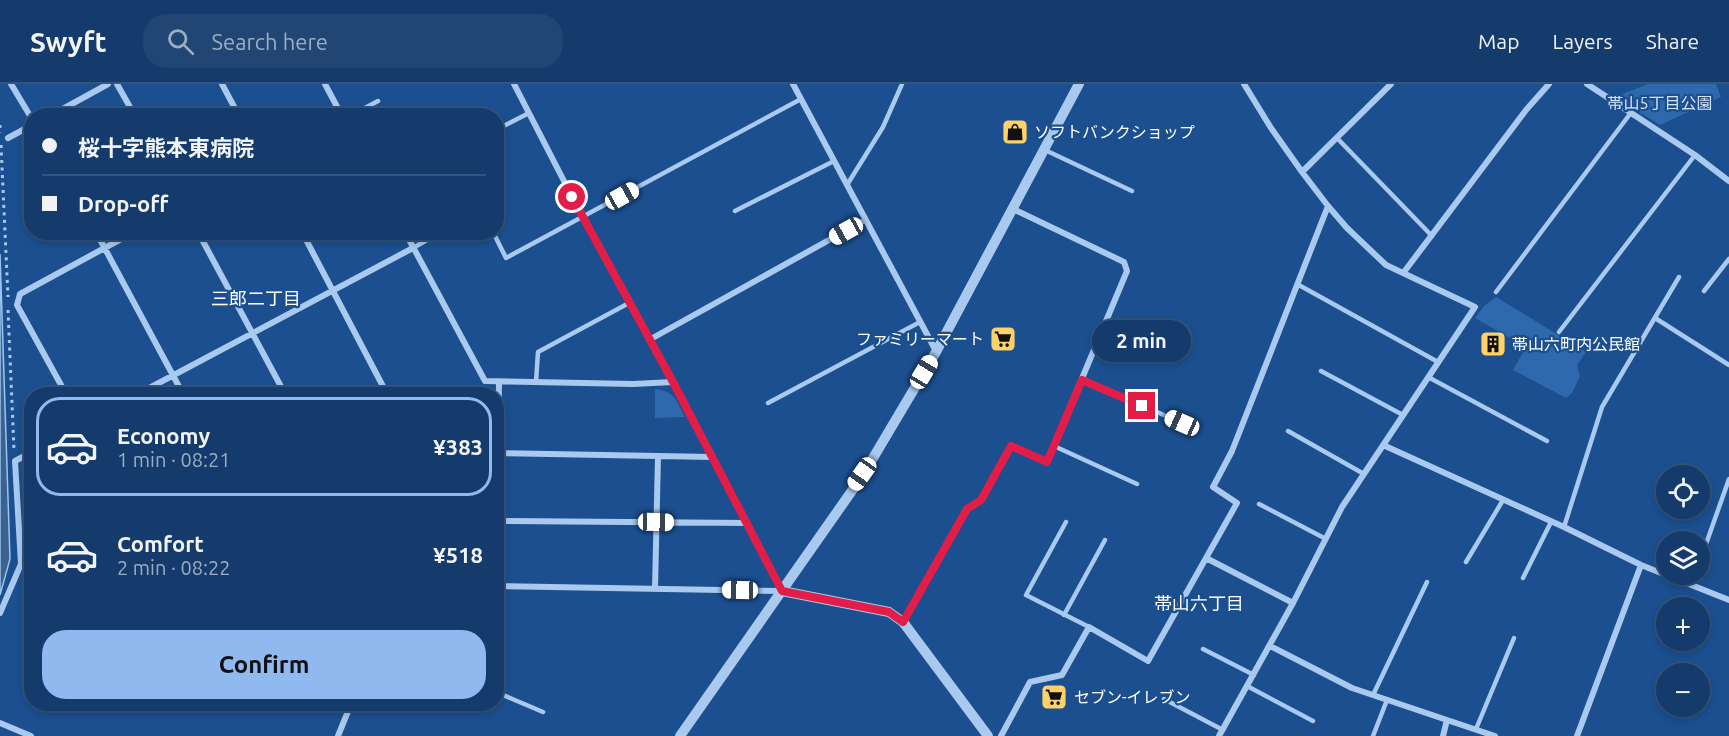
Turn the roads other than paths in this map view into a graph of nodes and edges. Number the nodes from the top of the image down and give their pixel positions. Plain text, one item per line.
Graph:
1 (11, 84) edge
2 (108, 84) edge
3 (117, 84) edge
4 (222, 84) edge
5 (325, 84) edge
6 (514, 84) edge
7 (793, 84) edge
8 (902, 84) edge
9 (1079, 84) edge
10 (1244, 84) edge
11 (1391, 84) edge
12 (1549, 84) edge
13 (1587, 84) edge
14 (801, 99) junction
15 (378, 101) dead end
16 (25, 108) edge
17 (64, 108) edge
18 (130, 108) edge
19 (235, 108) edge
20 (338, 108) edge
21 (365, 108) edge
22 (529, 113) junction
23 (1630, 114) junction
24 (504, 126) edge
25 (24, 129) edge
26 (8, 138) dead end
27 (1336, 138) junction
28 (1045, 150) junction
29 (1695, 155) junction
30 (834, 160) junction
31 (1302, 172) junction
32 (1729, 181) edge
33 (847, 185) junction
34 (1131, 191) dead end
35 (1328, 206) junction
36 (1013, 210) junction
37 (735, 211) dead end
38 (583, 218) junction
39 (865, 220) junction
40 (1432, 236) junction
41 (100, 240) edge
42 (120, 240) edge
43 (202, 240) edge
44 (306, 240) edge
45 (409, 240) edge
46 (427, 240) edge
47 (497, 240) edge
48 (105, 248) junction
49 (413, 248) junction
50 (1729, 259) edge
51 (1404, 272) junction
52 (1679, 276) dead end
53 (1297, 284) junction
54 (333, 290) junction
55 (1704, 291) dead end
56 (1496, 292) dead end
57 (629, 303) junction
58 (1655, 318) junction
59 (920, 322) junction
60 (1559, 332) dead end
61 (252, 333) junction
62 (649, 340) junction
63 (936, 352) junction
64 (1438, 362) junction
65 (1729, 365) edge
66 (1321, 371) dead end
67 (173, 375) junction
68 (1428, 377) junction
69 (1082, 380) junction
70 (500, 382) junction
71 (536, 382) junction
72 (673, 382) junction
73 (62, 387) edge
74 (151, 387) edge
75 (179, 387) edge
76 (281, 387) edge
77 (383, 387) edge
78 (500, 387) edge
79 (768, 403) dead end
80 (1403, 415) junction
81 (1182, 423) dead end
82 (1288, 430) dead end
83 (1547, 441) dead end
84 (1383, 445) junction
85 (1054, 446) junction
86 (504, 453) edge
87 (24, 456) edge
88 (658, 456) junction
89 (712, 457) junction
90 (1364, 474) junction
91 (1729, 479) edge
92 (1137, 484) dead end
93 (1503, 500) junction
94 (1259, 504) dead end
95 (504, 521) edge
96 (656, 522) junction
97 (1066, 522) dead end
98 (1551, 522) junction
99 (747, 523) junction
100 (1564, 527) junction
101 (1710, 533) edge
102 (1326, 539) junction
103 (1105, 540) dead end
104 (1206, 558) junction
105 (1466, 562) dead end
106 (21, 564) junction
107 (24, 564) edge
108 (1641, 565) junction
109 (1656, 571) edge
110 (1523, 578) dead end
111 (1427, 582) dead end
112 (1691, 585) edge
113 (504, 586) edge
114 (655, 589) junction
115 (782, 591) junction
116 (1729, 600) edge
117 (1293, 603) junction
118 (0, 614) edge
119 (1064, 615) junction
120 (903, 622) junction
121 (1089, 627) junction
122 (1514, 638) dead end
123 (1270, 646) junction
124 (1203, 649) dead end
125 (1254, 675) junction
126 (1247, 686) junction
127 (504, 695) edge
128 (1373, 695) junction
129 (1164, 699) dead end
130 (1387, 700) junction
131 (348, 711) edge
132 (543, 712) dead end
133 (1447, 720) junction
134 (1313, 721) dead end
135 (0, 723) edge
136 (1476, 729) junction
137 (1221, 733) edge
138 (32, 736) edge
139 (338, 736) edge
140 (682, 736) edge
141 (988, 736) edge
142 (1001, 736) edge
143 (1373, 736) edge
144 (1443, 736) edge
145 (1495, 736) edge
146 (1577, 736) edge

1 - 16 street
2 - 17 street
3 - 18 street
4 - 19 street
5 - 20 street
6 - 22 street
7 - 14 street
8 - 33 lane
9 - 28 street
10 - 31 street
11 - 27 street
12 - 40 street
13 - 23 street
14 - 30 street
14 - 38 lane
15 - 21 lane
22 - 24 lane
22 - 38 street
23 - 29 street
23 - 56 lane
25 - 26 street
27 - 31 street
27 - 40 lane
28 - 34 lane
28 - 36 street
29 - 32 street
29 - 60 lane
30 - 33 street
30 - 37 lane
31 - 35 street
33 - 39 street
35 - 51 street
35 - 53 street
36 - 63 street
36 - 69 street
38 - 47 lane
38 - 57 street
39 - 59 street
39 - 62 street
40 - 51 street
41 - 48 street
42 - 48 street
43 - 61 street
44 - 54 street
45 - 49 street
46 - 49 lane
48 - 67 street
48 - 73 street
49 - 54 street
49 - 70 street
50 - 55 lane
51 - 64 street
52 - 58 lane
53 - 64 lane
53 - 104 street
54 - 61 street
54 - 77 street
57 - 62 street
57 - 71 lane
58 - 65 lane
58 - 100 lane
59 - 63 street
59 - 79 lane
61 - 67 street
61 - 76 street
62 - 72 street
63 - 115 street
64 - 68 street
66 - 80 lane
67 - 74 street
67 - 75 street
68 - 80 street
68 - 83 lane
69 - 81 lane
69 - 85 street
70 - 71 street
70 - 78 street
71 - 72 street
72 - 89 street
80 - 84 street
82 - 90 lane
84 - 90 street
84 - 93 street
85 - 92 lane
85 - 120 street
86 - 88 street
87 - 106 street
88 - 89 street
88 - 96 street
89 - 99 street
90 - 102 street
91 - 101 lane
93 - 98 street
93 - 105 lane
94 - 102 lane
95 - 96 street
96 - 99 street
96 - 114 street
97 - 119 lane
98 - 100 street
98 - 110 lane
99 - 115 street
100 - 108 street
102 - 117 street
103 - 119 lane
104 - 117 street
104 - 121 street
106 - 107 street
106 - 118 street
108 - 109 street
108 - 146 street
111 - 128 lane
112 - 116 street
113 - 114 street
114 - 115 street
115 - 120 street
115 - 140 street
117 - 123 street
119 - 121 lane
120 - 141 street
121 - 142 street
122 - 136 lane
123 - 125 street
123 - 128 street
124 - 125 lane
125 - 126 street
126 - 134 lane
126 - 137 street
127 - 132 lane
128 - 130 street
129 - 137 lane
130 - 133 street
130 - 143 lane
131 - 139 street
133 - 136 street
133 - 144 street
135 - 138 street
136 - 145 street

